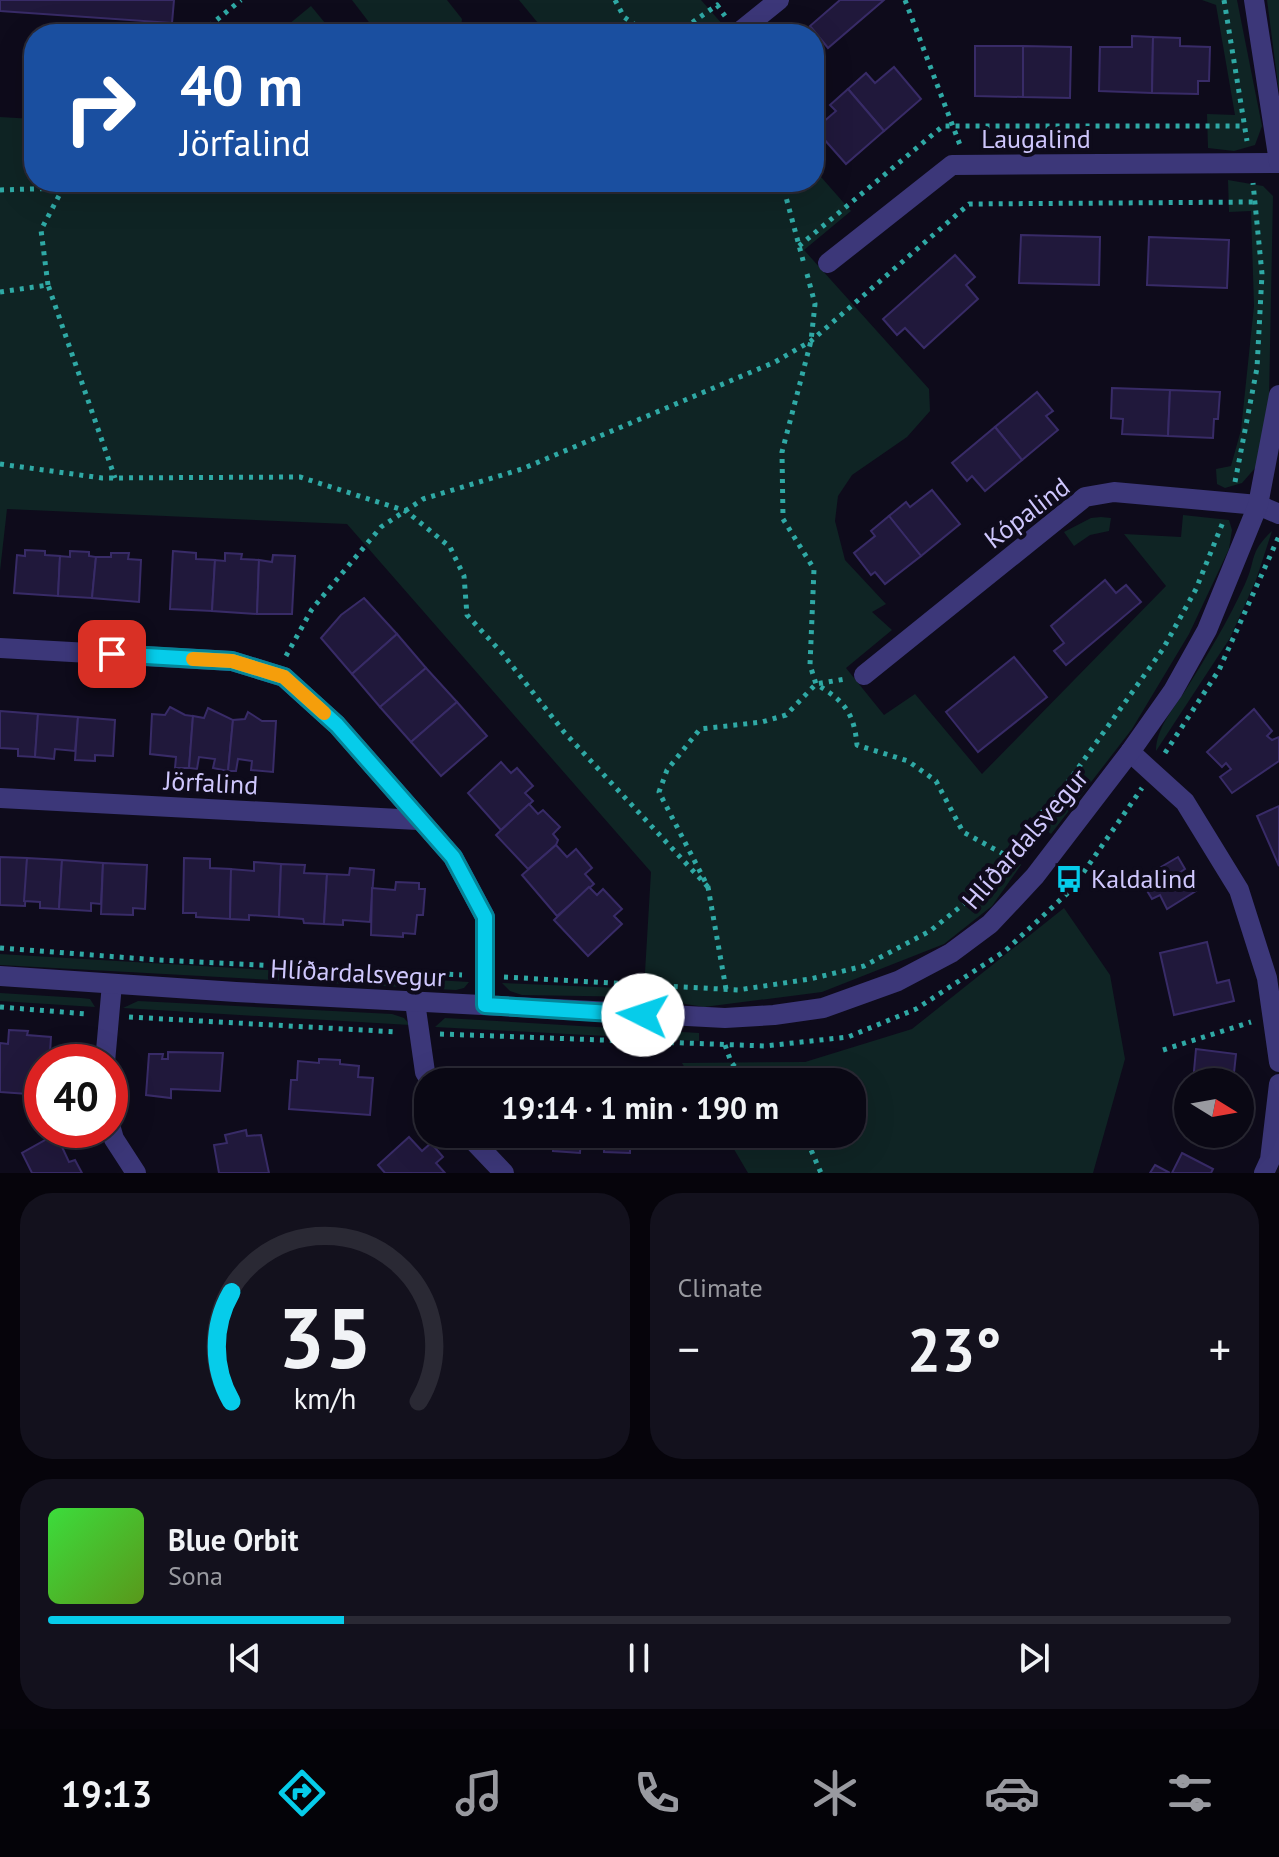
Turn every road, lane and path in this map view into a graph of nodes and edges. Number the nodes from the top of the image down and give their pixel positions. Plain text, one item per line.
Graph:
1 (241, 0) edge
2 (615, 0) edge
3 (779, 0) edge
4 (905, 0) edge
5 (1224, 0) edge
6 (1254, 0) edge
7 (212, 24) edge
8 (634, 24) edge
9 (690, 24) edge
10 (731, 24) edge
11 (749, 24) edge
12 (1279, 163) edge
13 (1251, 164) junction
14 (968, 165) junction
15 (24, 189) edge
16 (0, 190) edge
17 (61, 192) edge
18 (785, 192) edge
19 (1255, 202) junction
20 (828, 263) dead end
21 (48, 285) junction
22 (0, 292) edge
23 (811, 341) junction
24 (1279, 395) edge
25 (0, 464) edge
26 (115, 478) junction
27 (1231, 504) junction
28 (1258, 505) junction
29 (406, 511) junction
30 (1279, 514) edge
31 (1279, 536) edge
32 (0, 648) edge
33 (276, 675) junction
34 (864, 675) joint
35 (816, 684) junction
36 (1130, 752) junction
37 (1152, 774) junction
38 (0, 798) edge
39 (418, 820) junction
40 (1009, 857) junction
41 (708, 887) junction
42 (0, 948) edge
43 (0, 976) edge
44 (485, 976) junction
45 (112, 984) junction
46 (726, 989) junction
47 (415, 1002) junction
48 (485, 1005) junction
49 (0, 1007) edge
50 (1272, 1015) junction
51 (109, 1016) junction
52 (420, 1033) junction
53 (107, 1044) edge
54 (725, 1045) junction
55 (1163, 1050) dead end
56 (1279, 1062) edge
57 (424, 1068) edge
58 (736, 1068) edge
59 (1279, 1084) edge
60 (120, 1148) edge
61 (480, 1148) edge
62 (810, 1148) edge
63 (136, 1173) edge
64 (504, 1173) edge
65 (821, 1173) edge
66 (1264, 1173) edge

1 - 7 path
2 - 8 path
3 - 11 street
4 - 14 path
5 - 13 path
6 - 12 street
9 - 10 path
12 - 13 street, Laugalind
13 - 14 street, Laugalind
13 - 19 path
14 - 20 street, Laugalind
15 - 16 path
17 - 21 path
18 - 23 path
19 - 23 path
19 - 27 path
21 - 22 path
21 - 26 path
23 - 29 path
23 - 35 path
24 - 28 street, Hlíðardalsvegur
25 - 26 path
26 - 29 path
27 - 28 street, Kópalind
27 - 34 street, Kópalind
27 - 40 path
28 - 30 street
28 - 36 street, Hlíðardalsvegur
29 - 33 path
29 - 41 path
31 - 37 path
32 - 33 street
33 - 39 street
34 - 35 path
35 - 40 path
35 - 41 path
36 - 37 street
36 - 48 street, Hlíðardalsvegur
37 - 50 street
37 - 54 path
38 - 39 street, Jörfalind
39 - 44 street
40 - 46 path
41 - 46 path
42 - 44 path
43 - 45 street, Hlíðardalsvegur
44 - 46 path
44 - 48 street
45 - 47 street, Hlíðardalsvegur
45 - 51 street
47 - 48 street, Hlíðardalsvegur
47 - 52 street
49 - 51 path
50 - 55 path
50 - 56 street
51 - 52 path
51 - 53 street
52 - 54 path
52 - 57 street
54 - 58 path
59 - 66 street
60 - 63 street
61 - 64 street
62 - 65 path

